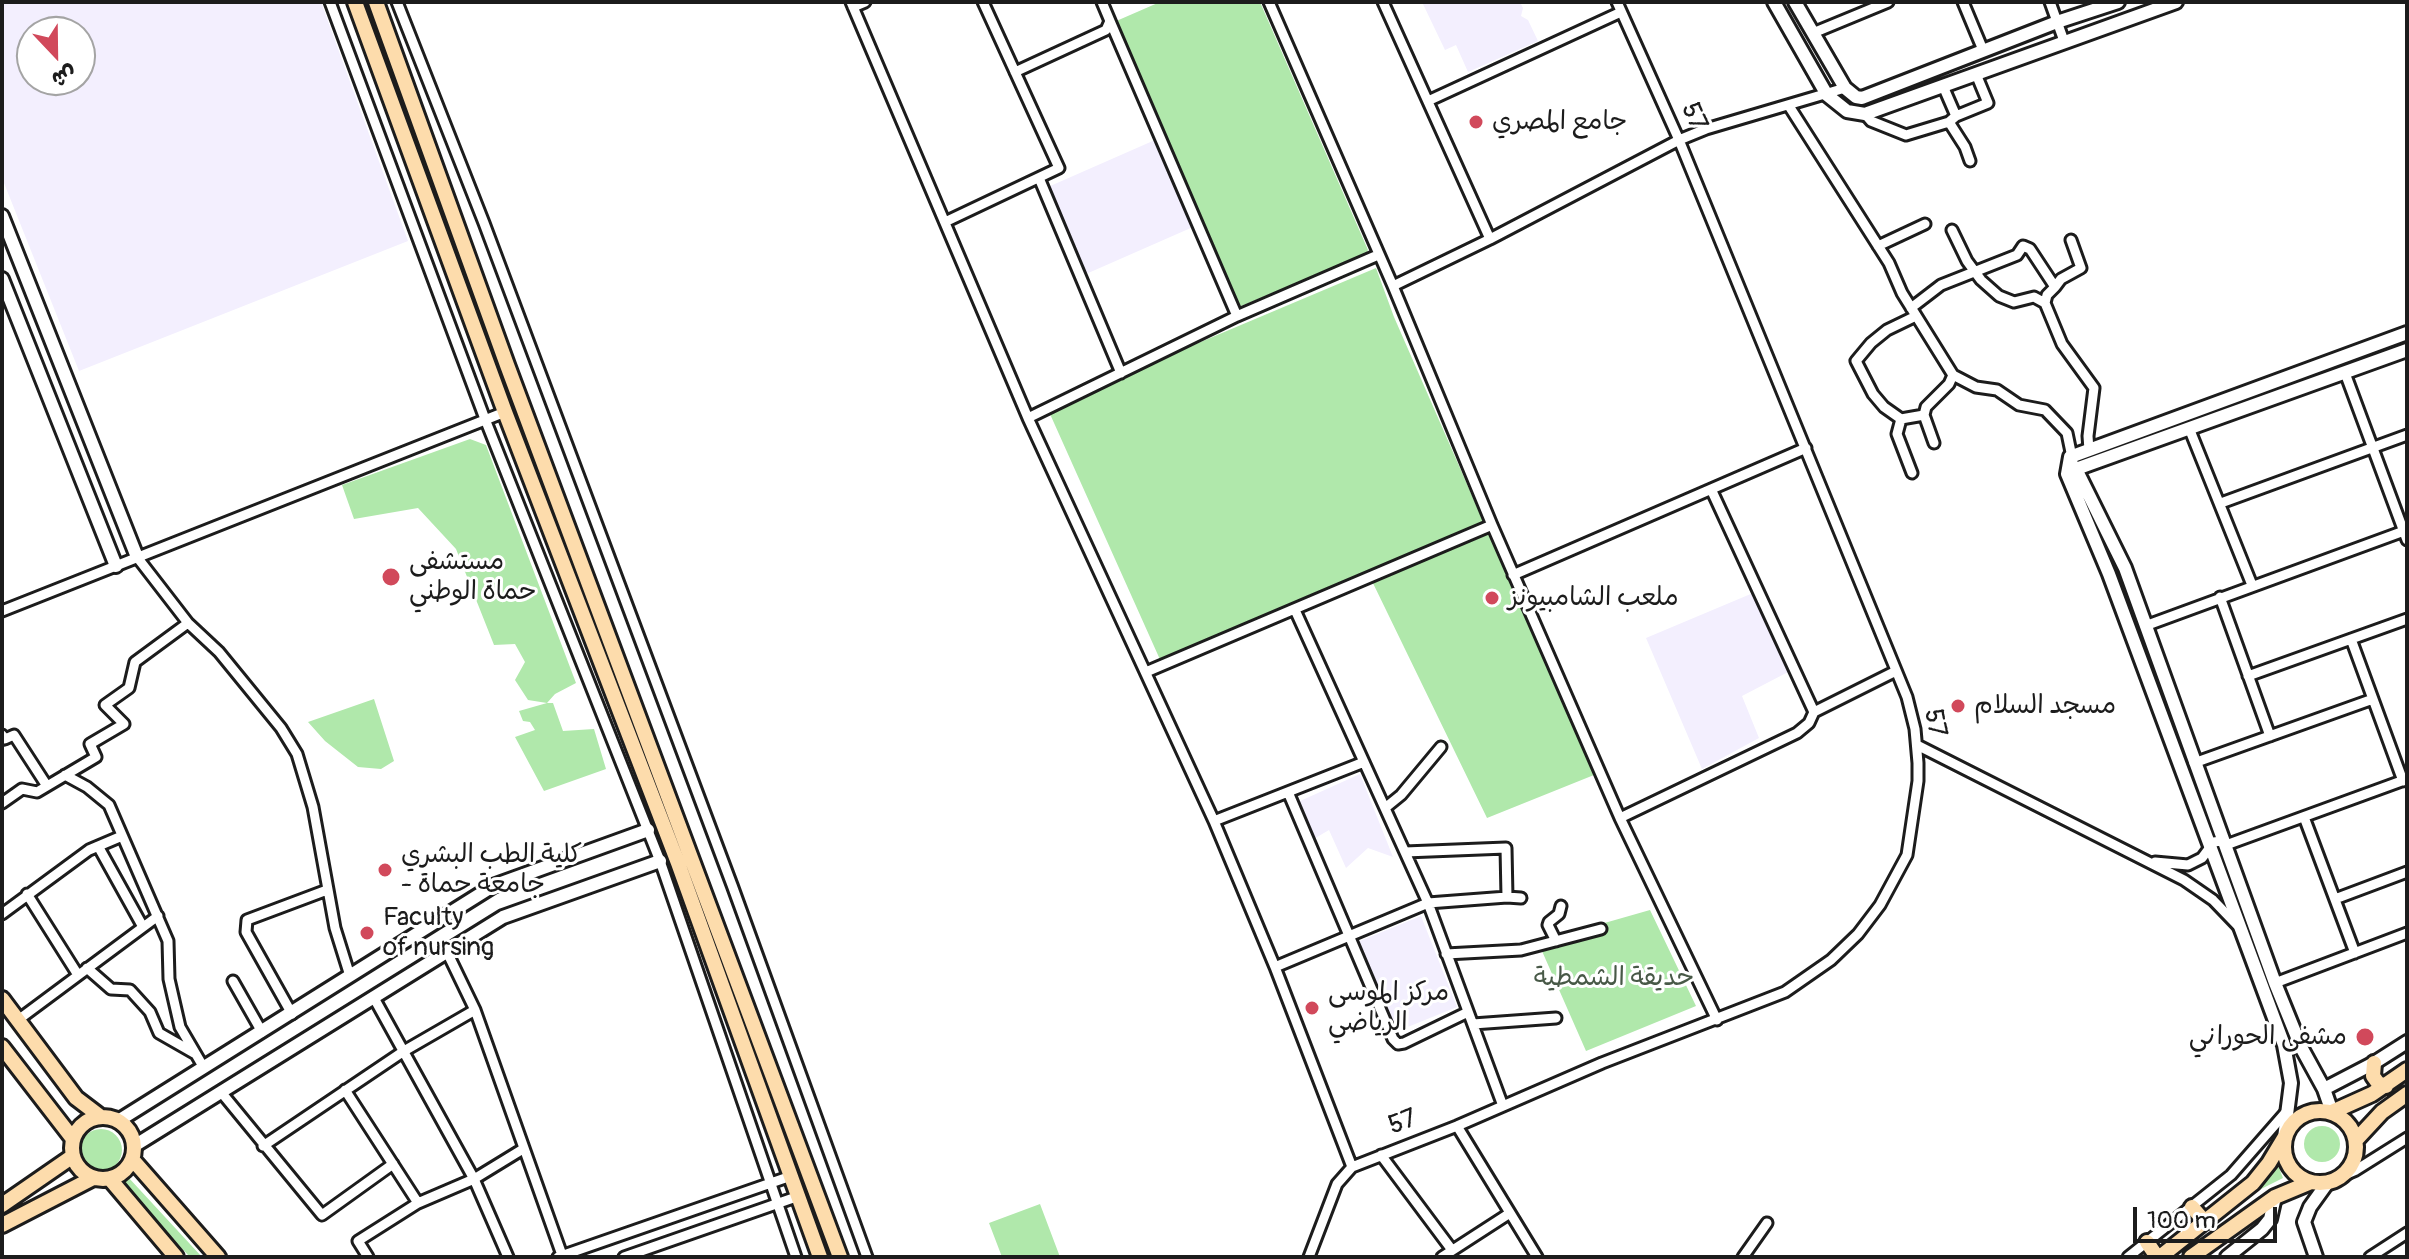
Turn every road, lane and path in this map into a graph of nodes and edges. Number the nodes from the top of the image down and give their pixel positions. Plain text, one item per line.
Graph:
1 (330, 2) edge
2 (355, 2) edge
3 (376, 2) edge
4 (397, 2) edge
5 (865, 2) edge
6 (983, 2) edge
7 (1102, 2) edge
8 (1269, 2) edge
9 (1383, 2) edge
10 (1774, 2) edge
11 (1795, 2) edge
12 (1888, 2) edge
13 (1963, 2) edge
14 (2050, 2) edge
15 (2118, 2) edge
16 (2176, 2) edge
17 (852, 4) edge
18 (1619, 7) edge
19 (1110, 21) junction
20 (2057, 22) junction
21 (1813, 33) junction
22 (2064, 41) junction
23 (1983, 50) junction
24 (1015, 72) junction
25 (1976, 74) junction
26 (1943, 86) junction
27 (1845, 88) junction
28 (1827, 95) junction
29 (1428, 101) junction
30 (1789, 106) junction
31 (1865, 114) junction
32 (1953, 119) junction
33 (1679, 140) junction
34 (1970, 161) dead end
35 (1039, 178) junction
36 (2, 216) edge
37 (945, 222) junction
38 (1925, 224) dead end
39 (1952, 230) dead end
40 (1490, 239) junction
41 (2071, 240) dead end
42 (1878, 246) junction
43 (1378, 255) junction
44 (1974, 271) junction
45 (2, 279) edge
46 (1393, 286) junction
47 (2055, 287) junction
48 (2045, 303) junction
49 (1913, 312) junction
50 (1237, 316) junction
51 (2407, 333) edge
52 (2407, 350) edge
53 (1849, 351) dead end
54 (1856, 361) junction
55 (1121, 373) junction
56 (2345, 373) junction
57 (1953, 375) junction
58 (505, 412) junction
59 (1924, 415) junction
60 (1028, 418) junction
61 (485, 419) junction
62 (1901, 419) junction
63 (2189, 428) junction
64 (2407, 435) edge
65 (1934, 443) dead end
66 (2373, 447) junction
67 (1806, 448) junction
68 (2089, 450) junction
69 (2073, 463) junction
70 (1912, 473) dead end
71 (1711, 489) junction
72 (2221, 503) junction
73 (1492, 525) junction
74 (2405, 536) edge
75 (137, 557) junction
76 (116, 566) junction
77 (1513, 575) junction
78 (2252, 585) junction
79 (2220, 597) junction
80 (3, 607) edge
81 (1295, 610) junction
82 (2407, 619) edge
83 (188, 623) junction
84 (2145, 626) junction
85 (2351, 639) junction
86 (1896, 671) junction
87 (1146, 672) junction
88 (2248, 676) junction
89 (2373, 699) junction
90 (1814, 712) junction
91 (2270, 736) junction
92 (3, 738) edge
93 (1917, 745) junction
94 (1441, 747) dead end
95 (1364, 762) junction
96 (2194, 763) junction
97 (65, 775) junction
98 (2405, 780) edge
99 (47, 786) junction
100 (1288, 792) junction
101 (2, 803) edge
102 (1385, 808) junction
103 (2304, 817) junction
104 (1620, 818) junction
105 (1214, 821) junction
106 (648, 830) junction
107 (122, 836) junction
108 (2226, 845) junction
109 (98, 846) junction
110 (2209, 848) junction
111 (1405, 852) junction
112 (2144, 860) junction
113 (660, 861) junction
114 (2407, 872) edge
115 (327, 890) junction
116 (27, 894) junction
117 (1507, 897) junction
118 (1521, 898) dead end
119 (2335, 899) junction
120 (1428, 903) junction
121 (1561, 906) dead end
122 (2, 914) edge
123 (158, 916) junction
124 (143, 927) junction
125 (2239, 927) junction
126 (1601, 929) dead end
127 (2407, 933) edge
128 (1350, 936) junction
129 (1556, 941) junction
130 (447, 952) junction
131 (2355, 953) junction
132 (1446, 954) junction
133 (1275, 967) junction
134 (87, 968) junction
135 (78, 975) junction
136 (350, 976) junction
137 (233, 981) dead end
138 (2275, 983) junction
139 (374, 998) junction
140 (2, 999) edge
141 (475, 1010) junction
142 (1468, 1012) junction
143 (292, 1014) junction
144 (1556, 1018) dead end
145 (18, 1020) junction
146 (1717, 1020) junction
147 (1473, 1024) junction
148 (262, 1032) junction
149 (2407, 1042) edge
150 (2, 1047) edge
151 (404, 1051) junction
152 (196, 1055) junction
153 (2374, 1063) junction
154 (204, 1068) junction
155 (2407, 1070) edge
156 (2386, 1086) junction
157 (2324, 1089) junction
158 (345, 1090) junction
159 (221, 1092) junction
160 (2407, 1094) edge
161 (1503, 1106) junction
162 (2289, 1108) junction
163 (2332, 1112) junction
164 (101, 1117) junction
165 (118, 1121) junction
166 (1457, 1126) junction
167 (2284, 1138) junction
168 (2407, 1138) edge
169 (73, 1139) junction
170 (2356, 1140) junction
171 (263, 1146) junction
172 (523, 1149) junction
173 (133, 1152) junction
174 (1381, 1155) junction
175 (73, 1156) junction
176 (393, 1164) junction
177 (1352, 1167) junction
178 (791, 1176) junction
179 (93, 1178) junction
180 (110, 1179) junction
181 (474, 1179) junction
182 (2335, 1179) junction
183 (2311, 1182) junction
184 (769, 1184) junction
185 (799, 1196) junction
186 (2275, 1197) junction
187 (418, 1203) junction
188 (2, 1205) edge
189 (777, 1205) junction
190 (2192, 1207) junction
191 (1510, 1213) junction
192 (2205, 1222) junction
193 (1767, 1223) dead end
194 (2, 1225) edge
195 (2407, 1233) edge
196 (2147, 1242) junction
197 (1447, 1255) edge
198 (560, 1256) edge
199 (176, 1257) edge
200 (218, 1257) edge
201 (368, 1257) edge
202 (508, 1257) edge
203 (624, 1257) edge
204 (796, 1257) edge
205 (820, 1257) edge
206 (840, 1257) edge
207 (867, 1257) edge
208 (1309, 1257) edge
209 (1537, 1257) edge
210 (1743, 1257) edge
211 (2128, 1257) edge
212 (2159, 1257) edge
213 (2191, 1257) edge
214 (2227, 1257) edge
215 (2316, 1257) edge
216 (2370, 1257) edge

1 - 61 street
2 - 58 main road
3 - 206 main road
4 - 207 street
5 - 17 street
6 - 24 street
7 - 19 street
8 - 43 street
9 - 29 street
10 - 28 main road
11 - 21 main road
12 - 21 street
13 - 23 street
14 - 20 street
15 - 20 main road
16 - 22 main road
17 - 37 street
18 - 29 street
18 - 33 street, 57
19 - 24 street
19 - 50 street
20 - 22 street
20 - 23 main road
21 - 27 main road
22 - 25 main road
23 - 27 main road
24 - 35 street
25 - 26 main road
25 - 32 street
26 - 31 main road
26 - 32 street
27 - 28 street
28 - 30 street
28 - 31 main road
29 - 40 street
30 - 33 street
30 - 42 street
31 - 32 street
32 - 34 street
33 - 40 street
33 - 67 street, 57
35 - 37 street
35 - 55 street
36 - 75 main road
37 - 60 street
38 - 42 street
39 - 44 street
40 - 46 street
41 - 47 street
42 - 49 street
43 - 46 street
43 - 50 street
44 - 47 street
44 - 48 street
44 - 49 street
45 - 76 main road
46 - 73 street
47 - 48 street
48 - 68 street
49 - 54 street
49 - 57 street
50 - 55 street
51 - 68 main road
52 - 56 main road
53 - 54 street
54 - 62 street
55 - 60 street
56 - 63 main road
56 - 66 street
57 - 59 street
57 - 69 street
58 - 61 street
58 - 178 main road
59 - 62 street
59 - 65 street
60 - 87 street
61 - 75 street
61 - 106 street
62 - 70 street
63 - 69 main road
63 - 72 street
64 - 66 street
66 - 72 street
66 - 74 street
67 - 71 street
67 - 86 street, 57
68 - 69 main road
69 - 84 main road
69 - 110 main road
71 - 77 street
71 - 90 street
72 - 78 street
73 - 77 street
73 - 81 street
74 - 78 street
75 - 76 street
75 - 83 street
76 - 80 street
77 - 104 street
78 - 79 street
79 - 84 street
79 - 88 street
81 - 87 street
81 - 95 street
82 - 85 street
83 - 97 street
83 - 115 street
84 - 96 main road
85 - 88 street
85 - 89 street
86 - 90 street
86 - 93 street, 57
87 - 105 street
88 - 91 street
89 - 91 street
89 - 98 street
90 - 104 street
91 - 96 street
92 - 99 street
93 - 112 street
93 - 146 street, 57
94 - 102 street
95 - 100 street
95 - 102 street
96 - 108 main road
97 - 99 street
97 - 107 street
98 - 103 street
99 - 101 street
100 - 105 street
100 - 128 street
102 - 111 street
103 - 108 street
103 - 119 street
104 - 146 street
105 - 133 street
106 - 113 street
106 - 136 main road
107 - 109 street
107 - 123 street
108 - 110 street
108 - 138 main road
109 - 116 street
109 - 124 street
110 - 112 street
110 - 125 main road
111 - 117 street
111 - 120 street
112 - 125 street
113 - 130 main road
113 - 184 street
114 - 119 street
115 - 136 street
115 - 143 street
116 - 122 street
116 - 135 street
117 - 118 street
117 - 120 street
119 - 131 street
120 - 128 street
120 - 132 street
121 - 129 street
123 - 124 street
123 - 152 street
124 - 134 street
125 - 162 main road
126 - 129 street
127 - 131 street
128 - 133 street
128 - 142 street
129 - 132 street
130 - 139 main road
130 - 141 street
131 - 138 street
132 - 142 street
133 - 177 street
134 - 135 street
134 - 152 street
135 - 145 street
136 - 143 main road
137 - 148 street
138 - 157 main road
139 - 151 street
139 - 159 main road
140 - 145 main road
141 - 151 street
141 - 172 street
142 - 147 street
143 - 148 main road
144 - 147 street
145 - 164 main road
146 - 161 street, 57
147 - 161 street
148 - 154 main road
149 - 153 main road
150 - 169 main road
151 - 158 street
151 - 181 street
152 - 154 street
153 - 156 main road
153 - 157 main road
154 - 165 main road
155 - 156 main road
156 - 163 main road
157 - 163 main road
158 - 171 street
158 - 176 street
159 - 171 street
159 - 173 main road
160 - 170 main road
161 - 166 street, 57
162 - 167 main road
162 - 190 street
163 - 167 main road
163 - 170 main road
164 - 165 main road
164 - 169 main road
165 - 173 main road
166 - 174 street, 57
166 - 191 street
167 - 183 main road
167 - 192 main road
168 - 182 street
169 - 175 main road
170 - 182 main road
171 - 176 street
172 - 181 street
172 - 198 street
173 - 180 main road
173 - 200 main road
174 - 177 street, 57
174 - 197 street
175 - 179 main road
175 - 188 main road
176 - 187 street
177 - 208 street
178 - 184 street
178 - 185 main road
179 - 180 main road
179 - 194 main road
180 - 199 main road
181 - 187 street
181 - 202 street
182 - 183 main road
182 - 215 main road
183 - 186 main road
184 - 189 street
184 - 198 street
185 - 189 street
185 - 205 main road
186 - 213 main road
186 - 214 main road
187 - 201 street
189 - 203 street
189 - 204 street
190 - 192 main road
190 - 196 street
191 - 197 street
191 - 209 street
192 - 212 main road
193 - 210 street
195 - 216 street
196 - 211 street
196 - 212 main road

